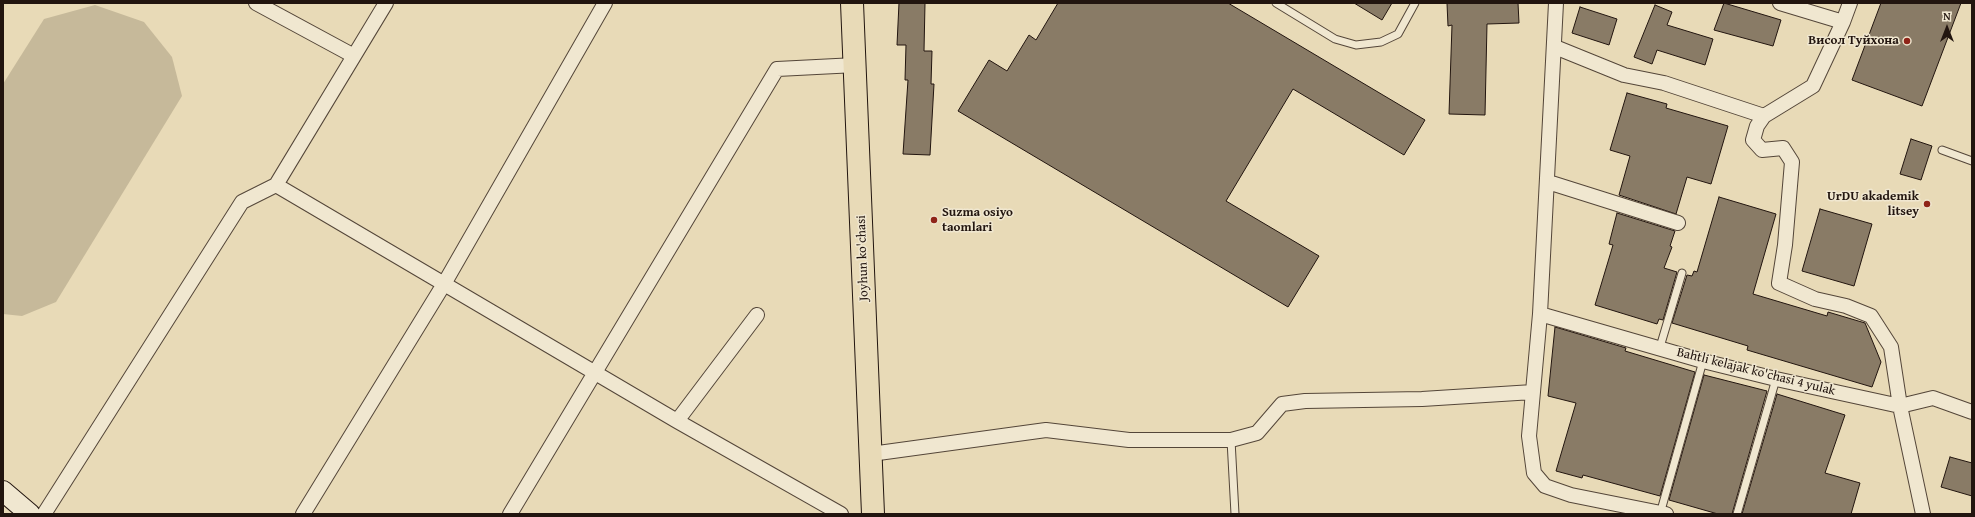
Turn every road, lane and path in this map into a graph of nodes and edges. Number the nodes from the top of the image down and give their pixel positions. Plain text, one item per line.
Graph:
1 (256, 3) edge
2 (386, 3) edge
3 (605, 3) edge
4 (852, 3) edge
5 (1276, 3) edge
6 (1415, 3) edge
7 (1556, 3) edge
8 (1780, 3) edge
9 (1850, 3) edge
10 (1843, 22) junction
11 (1555, 47) junction
12 (354, 56) junction
13 (856, 65) junction
14 (1764, 116) junction
15 (1942, 150) dead end
16 (1972, 160) edge
17 (1548, 182) junction
18 (276, 185) junction
19 (1678, 223) dead end
20 (1682, 273) dead end
21 (444, 284) junction
22 (1540, 314) junction
23 (758, 315) dead end
24 (1660, 347) junction
25 (1703, 361) junction
26 (595, 373) junction
27 (1776, 380) junction
28 (1533, 392) junction
29 (1900, 406) junction
30 (1972, 412) edge
31 (677, 421) junction
32 (1231, 440) junction
33 (871, 454) junction
34 (3, 491) edge
35 (30, 514) edge
36 (44, 514) edge
37 (303, 514) edge
38 (510, 514) edge
39 (841, 514) edge
40 (873, 514) edge
41 (1235, 514) edge
42 (1662, 514) edge
43 (1737, 514) edge
44 (1923, 514) edge

1 - 12 street
2 - 12 street
3 - 21 street
4 - 13 main road, Joyhun ko'chasi
5 - 6 lane
7 - 11 street
8 - 10 street
9 - 10 street
10 - 14 street
11 - 14 street
11 - 17 street
12 - 18 street
13 - 26 street
13 - 33 main road, Joyhun ko'chasi
14 - 29 street
15 - 16 lane
17 - 19 street
17 - 22 street
18 - 21 street
18 - 36 street
20 - 24 lane
21 - 26 street
21 - 37 street
22 - 24 street, Bahtli kelajak ko'chasi 4 yulak
22 - 28 street
23 - 31 street
24 - 25 street, Bahtli kelajak ko'chasi 4 yulak
25 - 27 street, Bahtli kelajak ko'chasi 4 yulak
25 - 42 lane
26 - 31 street
26 - 38 street
27 - 29 street, Bahtli kelajak ko'chasi 4 yulak
27 - 43 lane
28 - 32 street
28 - 42 street
29 - 30 street, Bahtli kelajak ko'chasi 4 yulak
29 - 44 street
31 - 39 street
32 - 33 street
32 - 41 lane
33 - 40 main road, Joyhun ko'chasi
34 - 35 street

